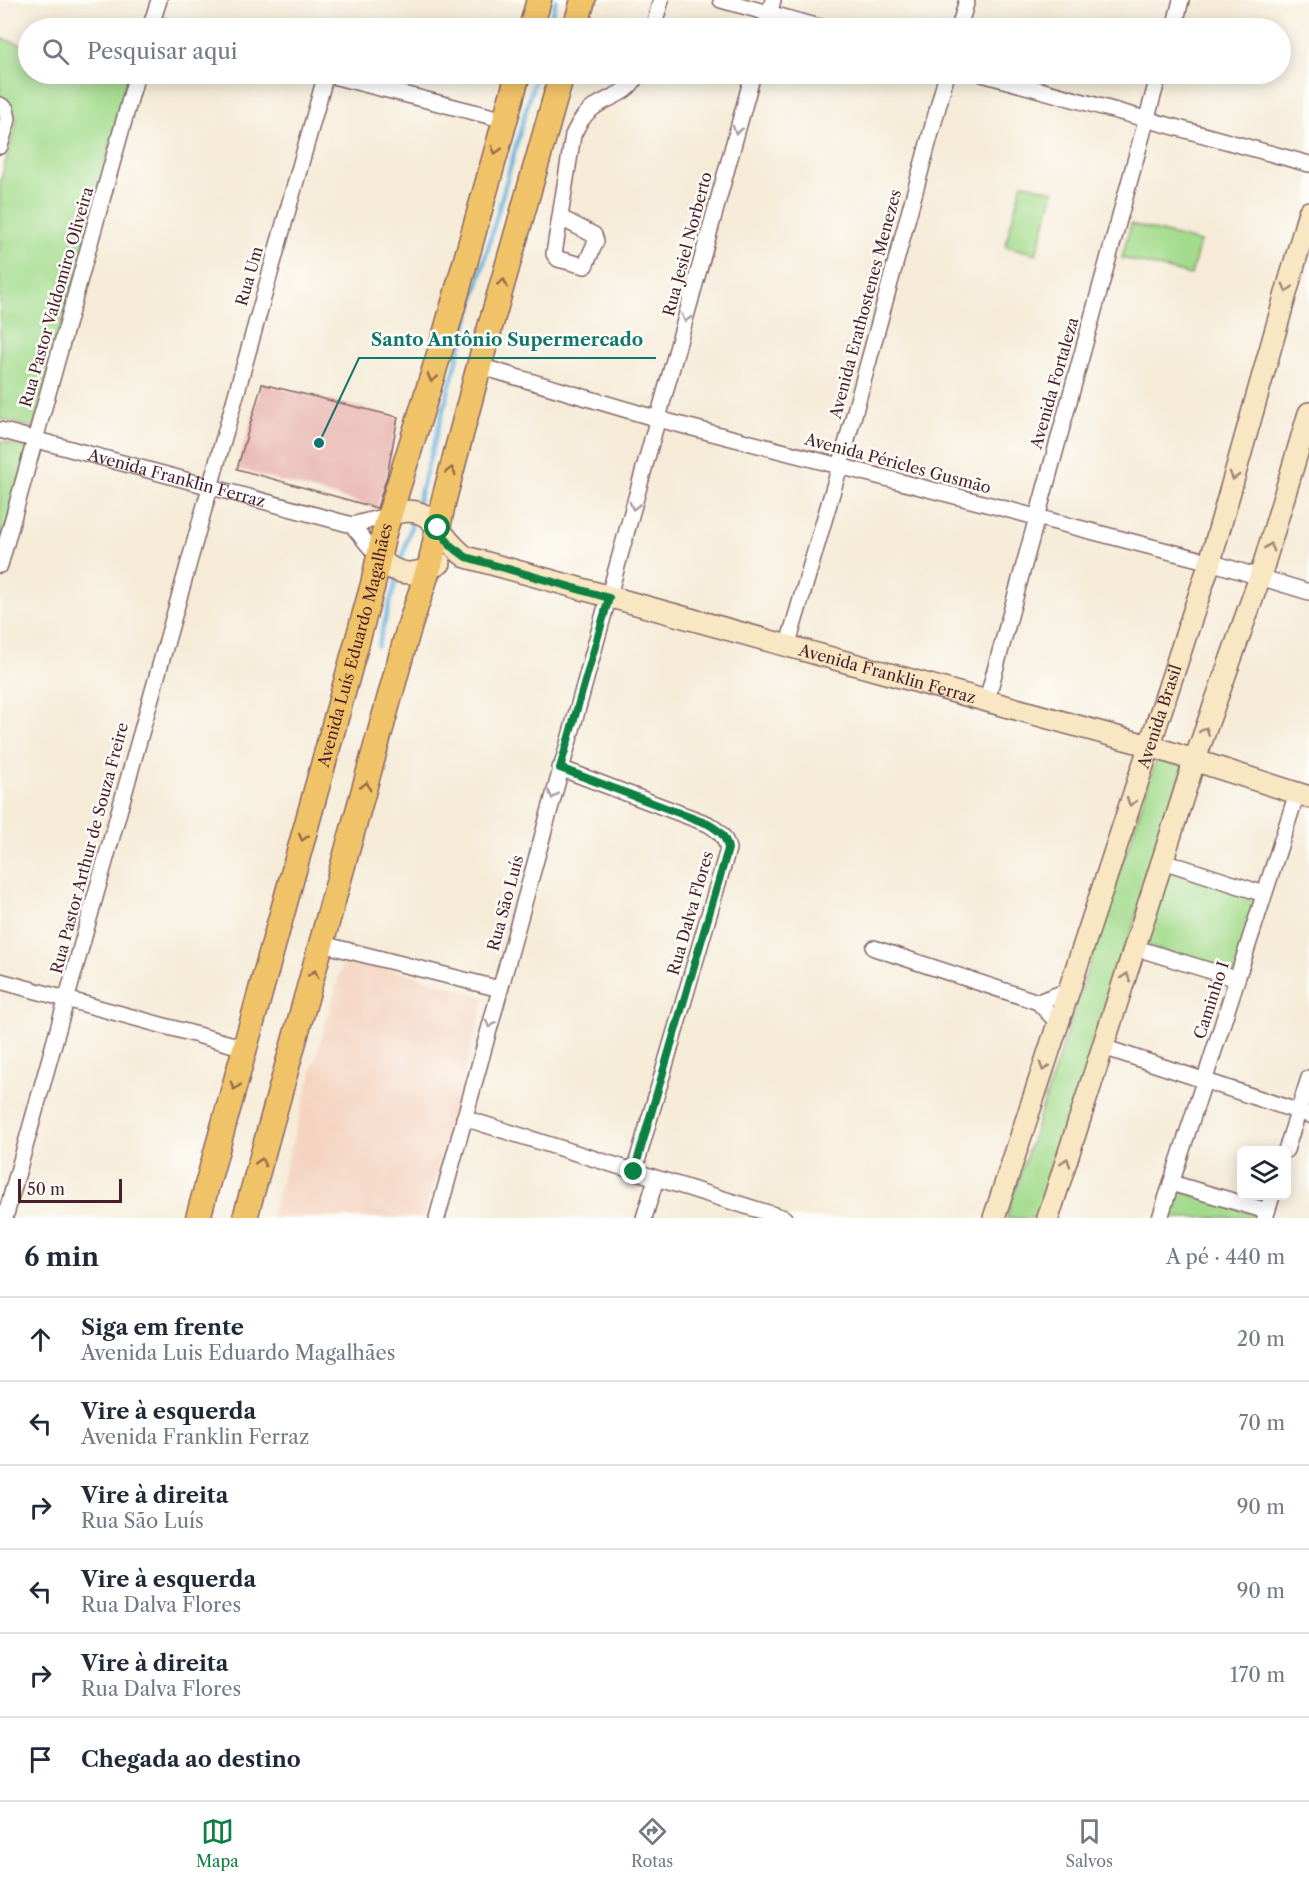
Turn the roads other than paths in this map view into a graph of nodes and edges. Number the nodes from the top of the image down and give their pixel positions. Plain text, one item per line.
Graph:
1 (159, 0) edge
2 (539, 0) edge
3 (583, 0) edge
4 (661, 0) edge
5 (721, 0) edge
6 (967, 0) edge
7 (1181, 0) edge
8 (771, 7) edge
9 (153, 18) edge
10 (534, 18) edge
11 (578, 18) edge
12 (656, 18) edge
13 (798, 18) edge
14 (962, 18) edge
15 (1176, 18) edge
16 (135, 84) edge
17 (322, 84) edge
18 (364, 84) edge
19 (515, 84) edge
20 (559, 84) edge
21 (630, 84) edge
22 (750, 84) edge
23 (943, 84) edge
24 (1018, 84) edge
25 (1156, 84) edge
26 (3, 107) edge
27 (1145, 119) junction
28 (505, 120) junction
29 (0, 146) edge
30 (1309, 164) edge
31 (1309, 212) edge
32 (561, 218) dead end
33 (479, 366) junction
34 (1309, 413) edge
35 (658, 419) junction
36 (0, 430) edge
37 (34, 439) junction
38 (840, 466) junction
39 (208, 487) junction
40 (397, 513) junction
41 (1035, 518) junction
42 (434, 522) junction
43 (352, 525) junction
44 (466, 557) junction
45 (382, 561) junction
46 (1210, 562) junction
47 (0, 565) edge
48 (423, 571) junction
49 (1260, 577) junction
50 (1309, 592) edge
51 (609, 598) junction
52 (787, 647) junction
53 (986, 703) junction
54 (1150, 746) junction
55 (1194, 762) junction
56 (560, 768) junction
57 (1303, 795) edge
58 (1162, 861) junction
59 (1264, 894) junction
60 (322, 944) junction
61 (874, 948) dead end
62 (1136, 948) junction
63 (1237, 979) junction
64 (0, 981) edge
65 (500, 989) junction
66 (1070, 990) junction
67 (66, 1000) junction
68 (1038, 1002) junction
69 (1058, 1023) junction
70 (1103, 1047) junction
71 (245, 1048) junction
72 (1309, 1078) edge
73 (1204, 1081) junction
74 (1303, 1113) edge
75 (464, 1118) junction
76 (1288, 1146) edge
77 (634, 1172) junction
78 (656, 1179) junction
79 (1171, 1183) junction
80 (1271, 1200) edge
81 (1266, 1215) edge
82 (6, 1218) edge
83 (198, 1218) edge
84 (245, 1218) edge
85 (437, 1218) edge
86 (644, 1218) edge
87 (784, 1218) edge
88 (994, 1218) edge
89 (1048, 1218) edge
90 (1160, 1218) edge

1 - 9 street
2 - 10 main road
3 - 11 main road
4 - 12 street
5 - 8 street
6 - 14 street
7 - 15 street
8 - 13 street
16 - 37 street, Rua Pastor Valdomiro Oliveira
17 - 39 street, Rua Um
18 - 28 street
19 - 28 main road, Avenida Luís Eduardo Magalhães
33 -> 20 main road
21 - 32 street
22 -> 35 street, Rua Jesiel Norberto
23 - 38 street, Avenida Erathostenes Menezes
24 - 27 street
25 - 27 street, Avenida Fortaleza
26 - 29 street
27 - 30 street
27 - 41 street, Avenida Fortaleza
28 -> 40 main road, Avenida Luís Eduardo Magalhães
31 -> 46 main road, Avenida Brasil
33 - 35 street, Avenida Péricles Gusmão
42 -> 33 main road
49 -> 34 main road
35 - 38 street, Avenida Péricles Gusmão
35 -> 51 street, Rua Jesiel Norberto
36 - 37 street, Avenida Franklin Ferraz
37 - 39 street, Avenida Franklin Ferraz
37 - 47 street, Rua Pastor Valdomiro Oliveira
38 - 41 street, Avenida Péricles Gusmão
38 - 52 street, Avenida Erathostenes Menezes
39 - 43 street, Avenida Franklin Ferraz
39 - 67 street, Rua Pastor Arthur de Souza Freire
40 - 42 main road
40 - 43 street
40 - 45 main road, Avenida Luís Eduardo Magalhães
41 - 46 street, Avenida Péricles Gusmão
41 - 53 street, Avenida Fortaleza
42 - 44 main road
42 - 48 main road
43 - 45 street
44 - 48 main road
44 - 51 main road, Avenida Franklin Ferraz
45 - 48 main road
45 -> 71 main road, Avenida Luís Eduardo Magalhães
46 - 49 street, Avenida Péricles Gusmão
46 - 54 main road, Avenida Brasil
60 -> 48 main road
49 - 50 street, Avenida Péricles Gusmão
55 -> 49 main road
51 - 52 main road, Avenida Franklin Ferraz
51 - 56 street, Rua São Luís
52 - 53 main road, Avenida Franklin Ferraz
53 - 54 main road, Avenida Franklin Ferraz
54 - 55 main road, Avenida Franklin Ferraz
54 -> 66 main road, Avenida Brasil
55 - 57 main road, Avenida Franklin Ferraz
55 - 58 main road
56 -> 65 street, Rua São Luís
56 - 77 street, Rua Dalva Flores
57 - 59 street, Caminho I
58 - 59 street
58 - 62 main road
59 - 63 street, Caminho I
60 - 65 street
84 -> 60 main road
61 - 68 street
62 - 63 street
70 -> 62 main road
63 - 73 street, Caminho I
64 - 67 street
65 -> 75 street, Rua São Luís
66 - 68 street
66 - 69 main road, Avenida Brasil
67 - 71 street
67 - 82 street, Rua Pastor Arthur de Souza Freire
68 - 69 street
69 -> 88 main road, Avenida Brasil
70 - 73 street
89 -> 70 main road
71 -> 83 main road, Avenida Luís Eduardo Magalhães
72 - 74 street
73 - 74 street
73 - 79 street, Caminho I
74 - 76 street
75 - 77 street
75 - 85 street, Rua São Luís
77 - 78 street
78 - 86 street
78 - 87 street
79 - 81 street
79 - 90 street, Caminho I
80 - 81 street

